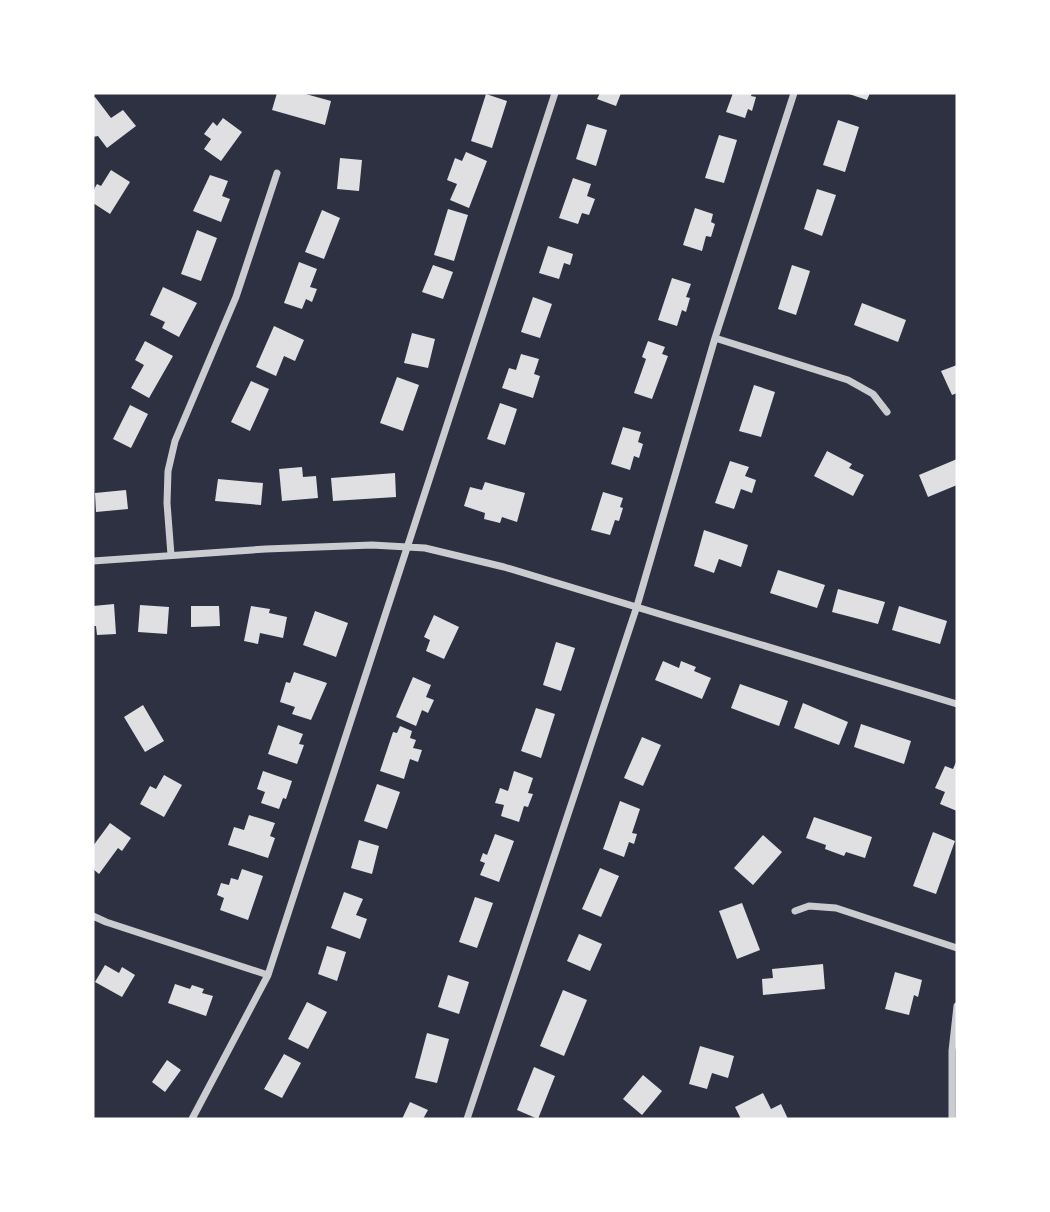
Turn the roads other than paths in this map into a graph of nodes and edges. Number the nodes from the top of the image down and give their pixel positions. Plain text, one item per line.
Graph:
1 (555, 93) edge
2 (794, 93) edge
3 (277, 173) dead end
4 (715, 338) junction
5 (887, 412) dead end
6 (408, 546) junction
7 (171, 555) junction
8 (93, 561) edge
9 (637, 606) junction
10 (957, 704) edge
11 (794, 911) dead end
12 (93, 916) edge
13 (957, 948) edge
14 (268, 975) junction
15 (957, 1006) edge
16 (192, 1119) edge
17 (467, 1119) edge
18 (952, 1119) edge

1 - 6 street
2 - 4 street
3 - 7 street
4 - 5 street
4 - 9 street
6 - 7 street
6 - 9 street
6 - 14 street
7 - 8 street
9 - 10 street
9 - 17 street
11 - 13 street
12 - 14 street
14 - 16 street
15 - 18 street

